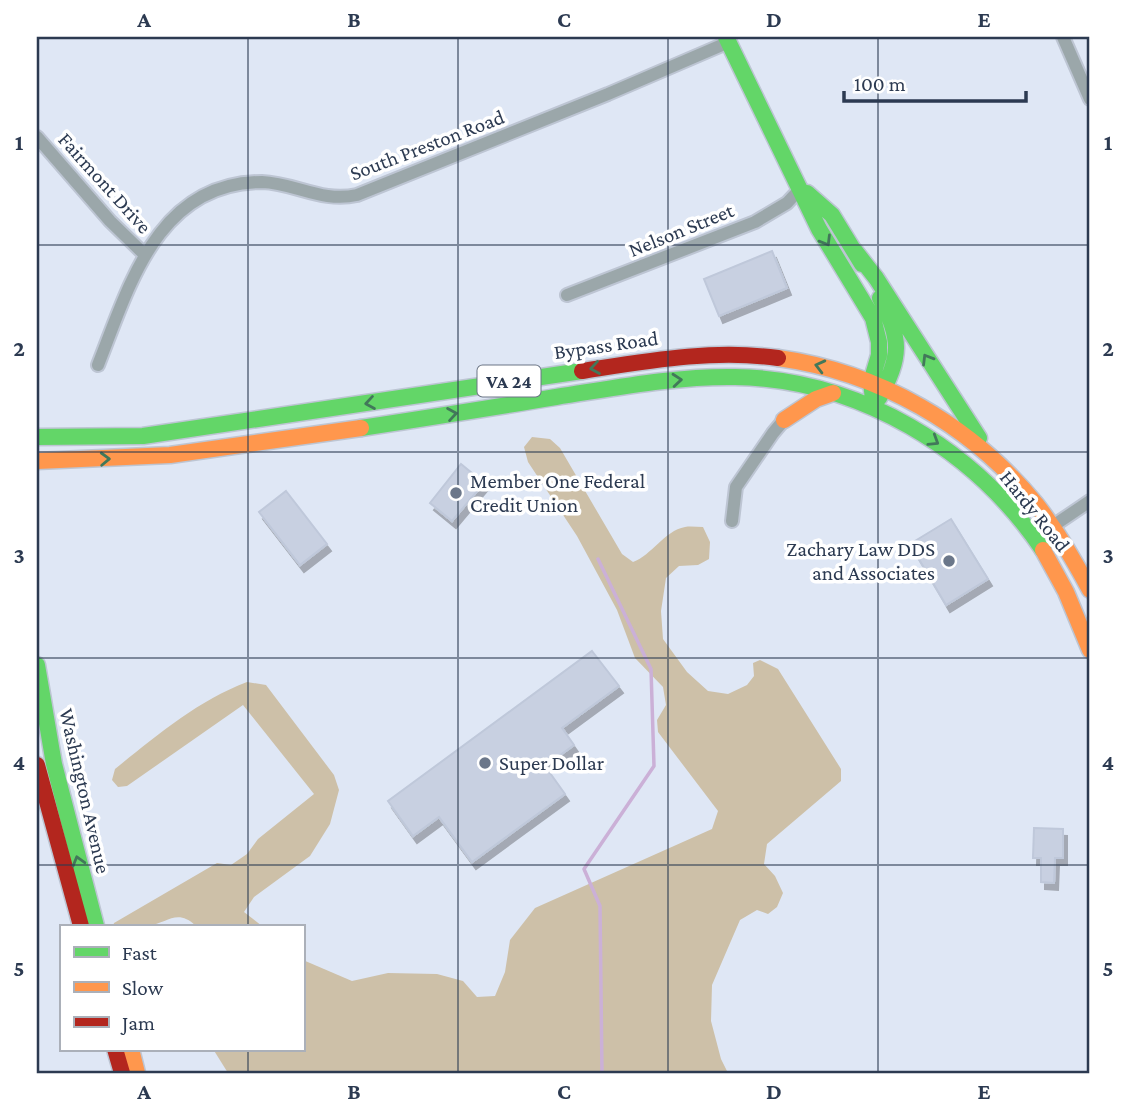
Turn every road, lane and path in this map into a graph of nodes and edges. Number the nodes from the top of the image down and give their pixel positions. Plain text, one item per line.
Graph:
1 (1063, 37) edge
2 (728, 39) edge
3 (1090, 99) edge
4 (37, 137) edge
5 (802, 188) junction
6 (855, 251) junction
7 (144, 254) junction
8 (567, 295) dead end
9 (98, 365) dead end
10 (774, 380) junction
11 (878, 385) junction
12 (833, 393) junction
13 (874, 408) junction
14 (784, 420) junction
15 (130, 436) junction
16 (37, 437) edge
17 (37, 446) edge
18 (992, 456) junction
19 (37, 461) edge
20 (1090, 501) edge
21 (732, 521) dead end
22 (1054, 525) junction
23 (1036, 538) junction
24 (1090, 590) edge
25 (1090, 650) edge
26 (37, 665) edge
27 (37, 765) edge
28 (81, 925) edge
29 (96, 925) edge
30 (115, 1050) edge
31 (131, 1050) edge
32 (122, 1073) edge
33 (137, 1073) edge

1 - 3 street
2 - 5 main road
2 - 7 street, South Preston Road
4 - 7 street, Fairmont Drive
5 - 6 main road
5 - 8 street, Nelson Street
5 -> 11 main road
6 - 11 main road
18 -> 6 main road
7 - 9 street, South Preston Road
10 - 12 main road, Bypass Road / VA 24
10 - 14 main road
19 -> 10 main road, Bypass Road / VA 24
11 - 13 main road
11 -> 15 main road, Bypass Road / VA 24
11 - 18 main road, Bypass Road / VA 24
12 - 13 main road, Bypass Road / VA 24
12 - 14 main road
13 -> 23 main road, Hardy Road / VA 24
14 - 21 street
15 - 16 main road, Bypass Road / VA 24
15 - 17 main road
18 - 22 main road, Hardy Road / VA 24
20 - 22 street
22 - 23 street
22 - 24 main road, Hardy Road / VA 24
23 - 25 main road, Hardy Road / VA 24
29 -> 26 main road, Washington Avenue
27 - 28 main road, Washington Avenue
30 - 32 main road
31 - 33 main road

